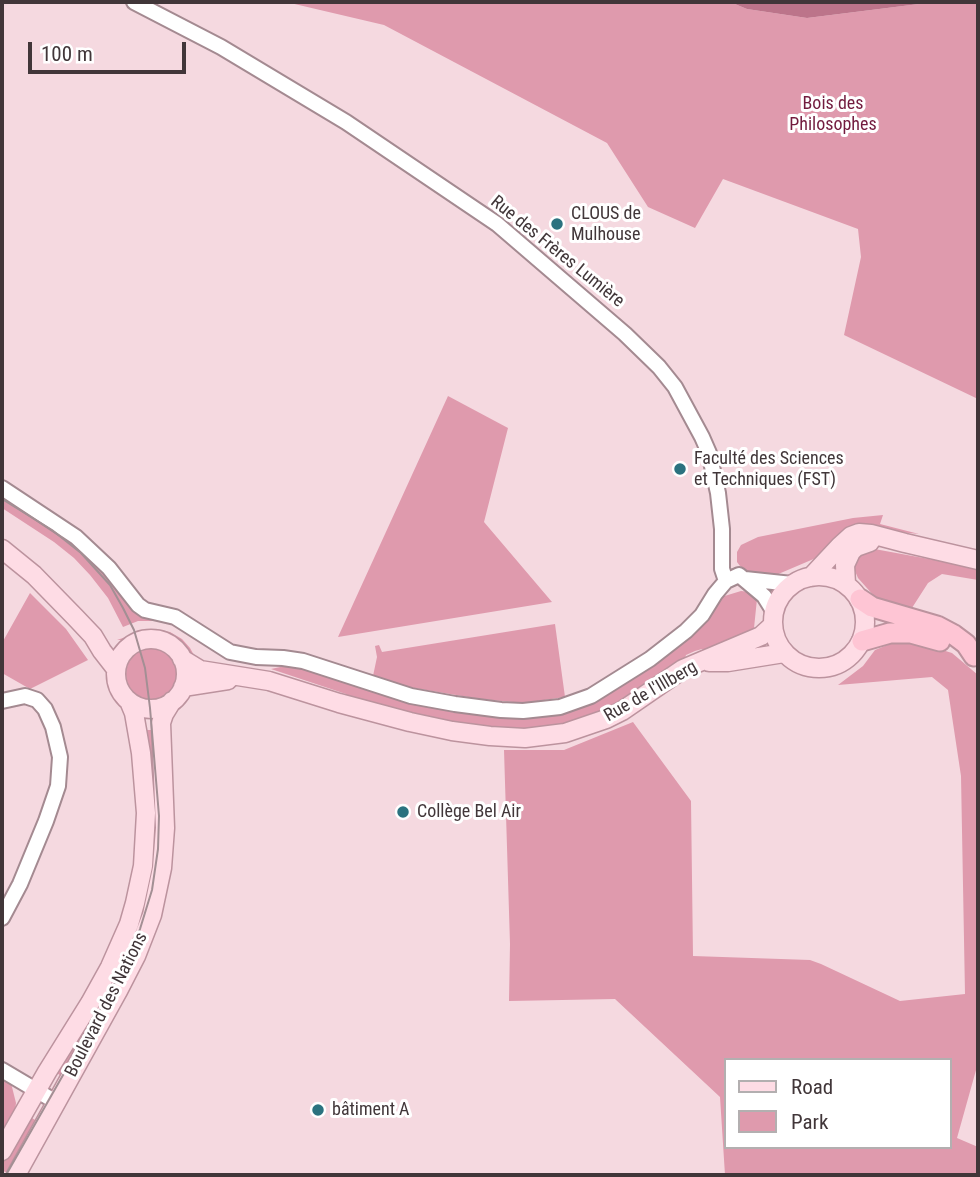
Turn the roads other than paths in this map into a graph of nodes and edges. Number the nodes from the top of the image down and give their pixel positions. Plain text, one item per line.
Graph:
1 (134, 2) edge
2 (2, 488) edge
3 (905, 543) junction
4 (2, 549) edge
5 (978, 560) edge
6 (811, 577) junction
7 (737, 579) junction
8 (792, 584) junction
9 (846, 584) junction
10 (860, 599) junction
11 (774, 619) junction
12 (93, 636) junction
13 (862, 641) junction
14 (131, 645) junction
15 (784, 653) junction
16 (976, 658) edge
17 (182, 659) junction
18 (706, 661) junction
19 (116, 669) junction
20 (245, 677) junction
21 (177, 694) junction
22 (2, 701) edge
23 (129, 701) junction
24 (2, 918) edge
25 (2, 1070) edge
26 (36, 1091) junction
27 (56, 1102) junction
28 (2, 1152) edge
29 (16, 1175) edge

1 - 7 street, Rue des Frères Lumière
2 - 7 street
3 - 5 main road
3 - 6 main road
3 - 9 main road
4 - 12 main road
6 - 8 main road
6 - 9 main road
7 - 8 street
7 - 11 street
8 - 11 main road
9 - 10 main road
10 - 13 main road
10 - 16 highway
11 - 15 main road
11 - 18 main road, Rue de l'Illberg
12 - 14 main road
12 - 19 main road
13 - 15 main road
13 - 16 highway
14 - 17 main road
14 - 19 main road
15 - 18 main road
17 - 20 main road
17 - 21 main road
18 - 20 main road, Rue de l'Illberg
19 - 23 main road
20 - 21 main road
21 - 23 main road
21 - 27 main road, Boulevard des Nations
22 - 24 street
23 - 26 main road, Boulevard des Nations
25 - 26 street
26 - 27 street
26 - 28 main road, Boulevard des Nations
27 - 29 main road, Boulevard des Nations

